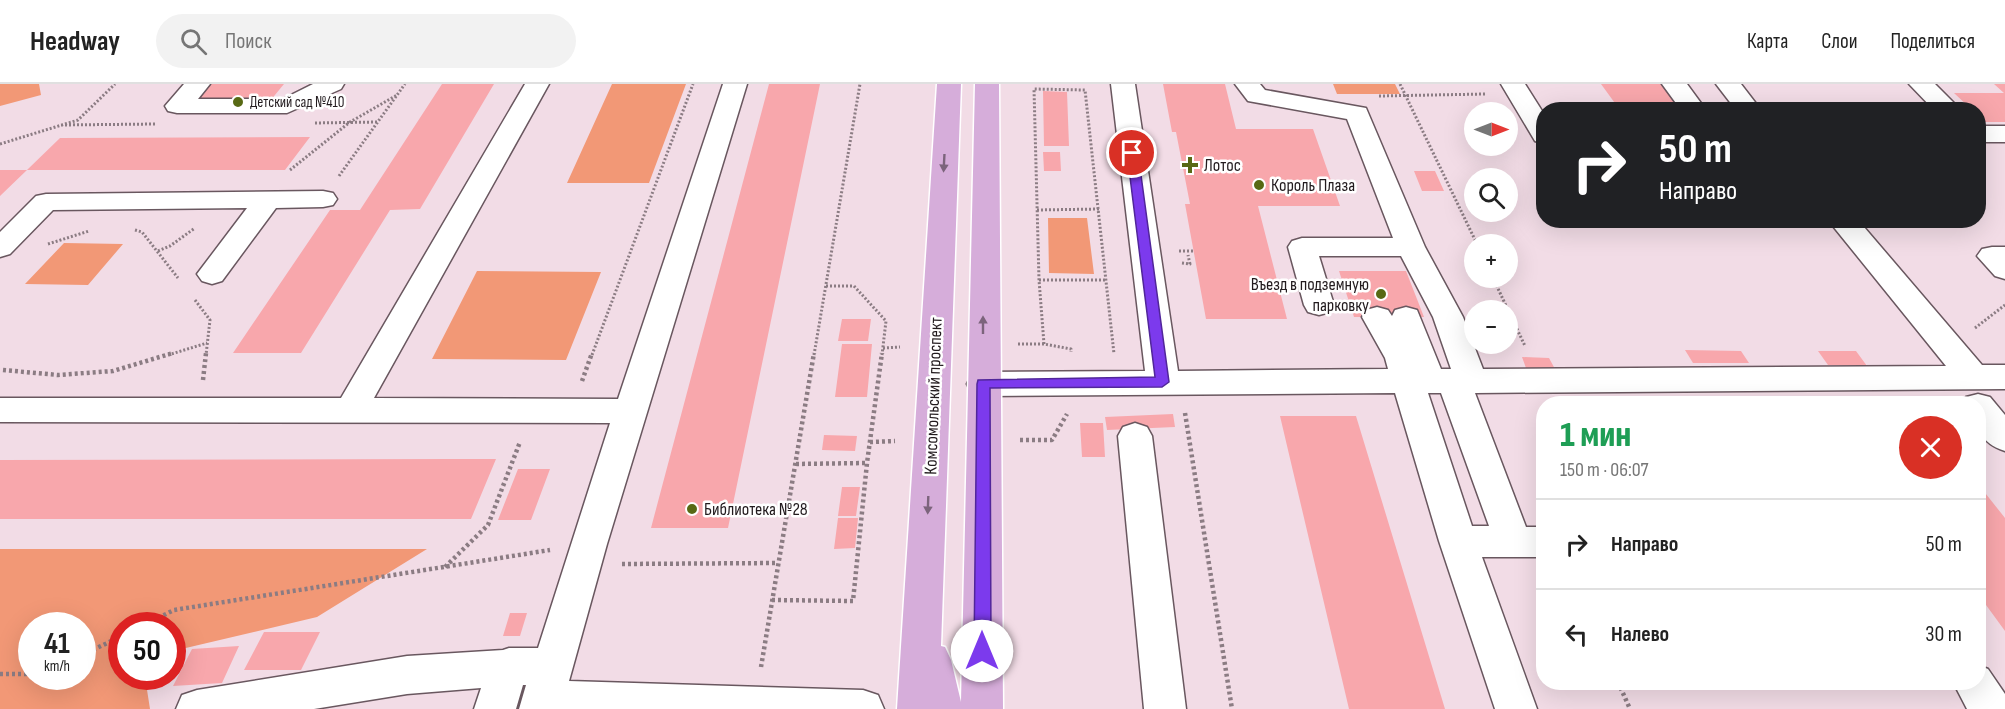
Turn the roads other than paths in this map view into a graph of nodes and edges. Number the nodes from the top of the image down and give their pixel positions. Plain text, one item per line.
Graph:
1 (198, 84) edge
2 (332, 84) edge
3 (537, 84) edge
4 (735, 84) edge
5 (949, 84) edge
6 (987, 84) edge
7 (1123, 84) edge
8 (1246, 84) edge
9 (1674, 84) edge
10 (1728, 84) edge
11 (1922, 84) edge
12 (1516, 89) edge
13 (1688, 102) edge
14 (1743, 102) edge
15 (1941, 102) edge
16 (947, 122) junction
17 (1536, 123) edge
18 (1986, 134) edge
19 (2005, 134) edge
20 (322, 198) road end
21 (268, 199) junction
22 (984, 209) junction
23 (1848, 228) edge
24 (1411, 247) junction
25 (0, 248) edge
26 (2005, 256) edge
27 (2005, 269) edge
28 (212, 274) dead end
29 (1319, 305) dead end
30 (1391, 317) dead end
31 (2005, 377) edge
32 (1171, 382) junction
33 (1441, 382) junction
34 (934, 384) junction
35 (983, 384) junction
36 (1971, 391) edge
37 (0, 410) edge
38 (350, 411) junction
39 (632, 411) junction
40 (1986, 412) edge
41 (1135, 436) dead end
42 (2005, 438) edge
43 (1458, 541) junction
44 (1528, 542) edge
45 (923, 623) junction
46 (509, 666) junction
47 (1978, 690) edge
48 (546, 691) edge
49 (196, 709) edge
50 (495, 709) edge
51 (863, 709) edge
52 (918, 709) edge
53 (942, 709) edge
54 (982, 709) edge
55 (1165, 709) edge
56 (1516, 709) edge
57 (1991, 709) edge

1 - 2 lane
3 - 38 lane
4 - 39 lane
5 - 16 main road, Комсомольский проспект
6 - 22 main road
7 - 32 lane
8 - 24 lane
9 - 13 lane
10 - 14 lane
11 - 15 lane
12 - 17 lane
16 - 22 main road
16 -> 34 main road, Комсомольский проспект
18 - 19 lane
20 - 21 lane
21 - 25 lane
21 - 28 lane
35 -> 22 main road
23 - 36 lane
24 - 29 lane
24 - 33 lane
26 - 27 lane
30 - 33 lane
31 - 36 lane
32 - 33 lane
32 - 35 lane
33 - 36 lane
33 - 43 lane
33 - 44 lane
34 - 35 main road
34 -> 45 main road, Комсомольский проспект
35 - 54 main road
37 - 38 lane
38 - 39 lane
39 - 48 lane
40 - 42 lane
41 - 55 lane
43 - 44 lane
43 - 56 lane
45 - 52 main road, Комсомольский проспект
45 - 53 main road
46 - 48 lane
46 - 49 lane
46 - 50 lane
47 - 57 lane
48 - 51 lane

